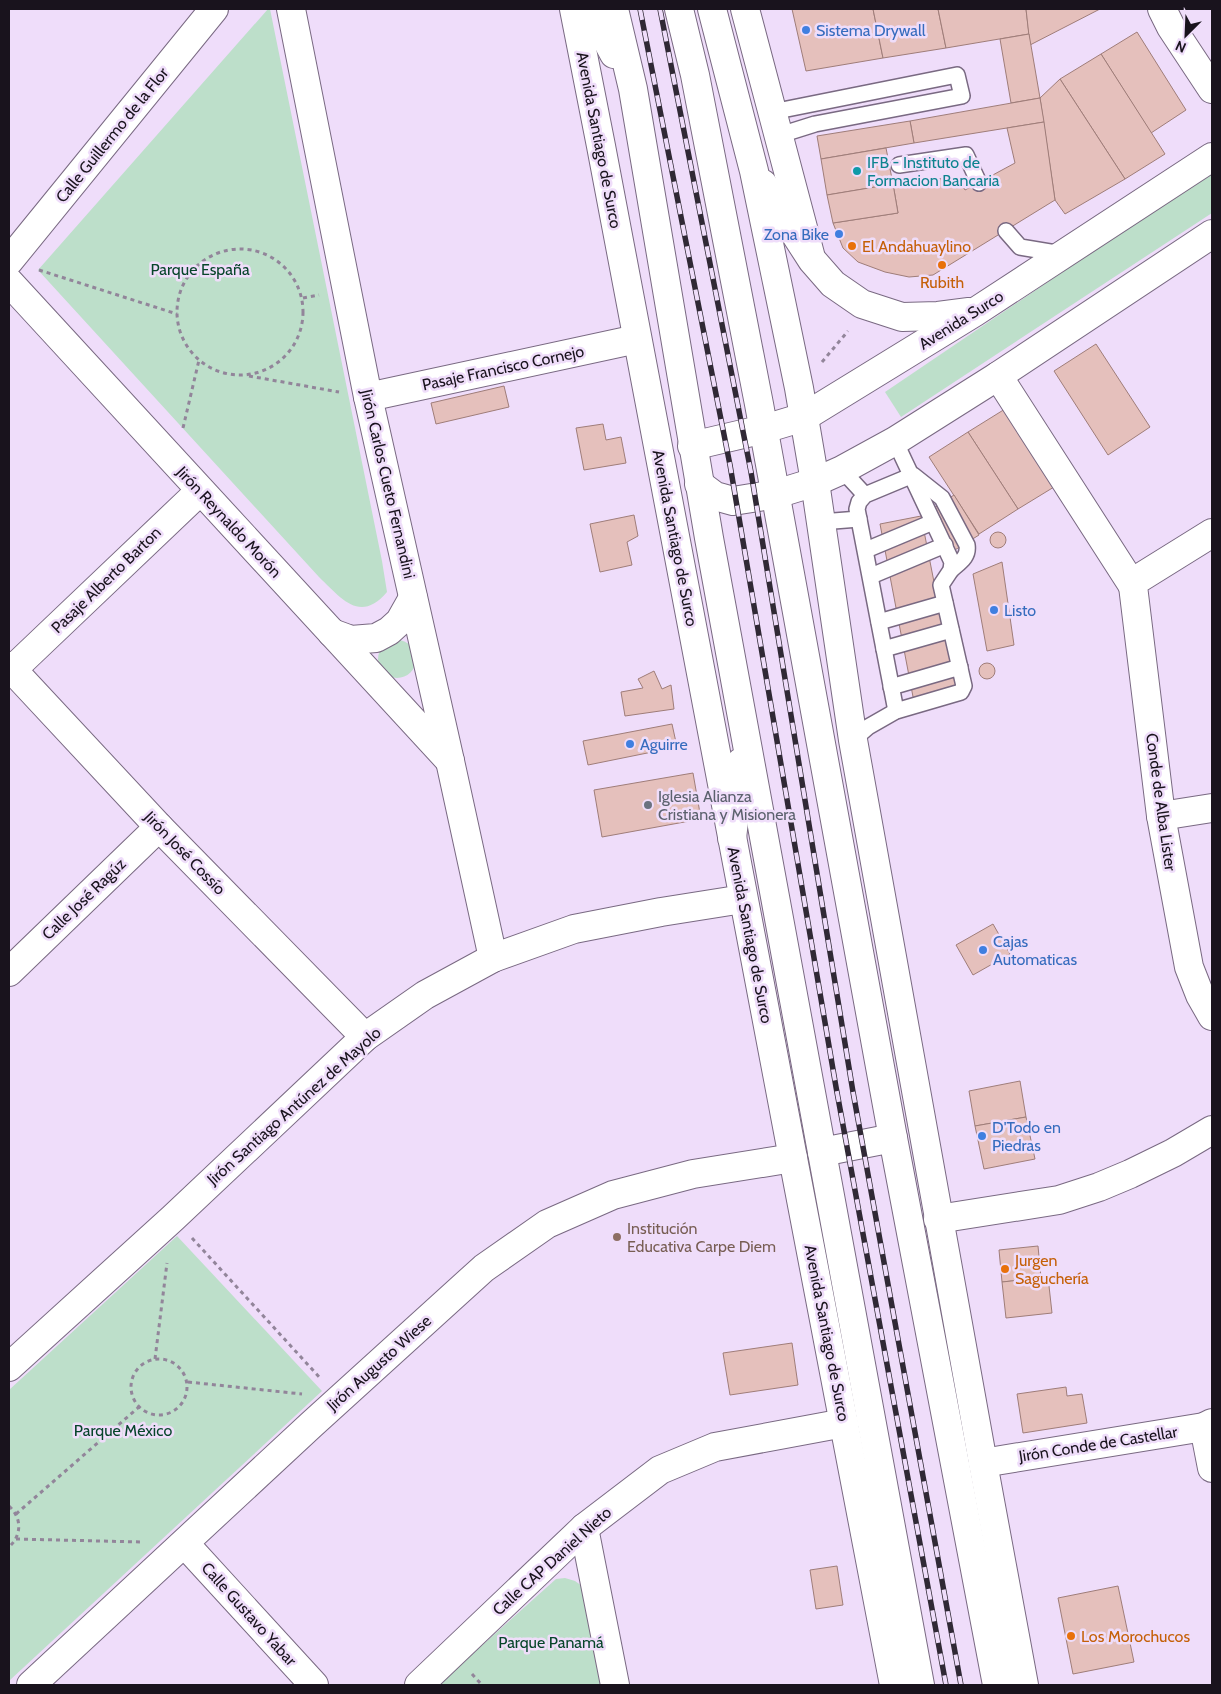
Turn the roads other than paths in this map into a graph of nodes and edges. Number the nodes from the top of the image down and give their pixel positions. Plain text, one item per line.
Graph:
1 (214, 9) edge
2 (291, 9) edge
3 (574, 9) edge
4 (590, 9) edge
5 (614, 9) edge
6 (679, 9) edge
7 (712, 9) edge
8 (745, 9) edge
9 (1162, 9) edge
10 (633, 89) junction
11 (1212, 89) edge
12 (776, 123) junction
13 (1212, 157) edge
14 (899, 165) dead end
15 (754, 171) junction
16 (980, 183) dead end
17 (1006, 231) dead end
18 (1212, 234) edge
19 (1064, 254) junction
20 (812, 260) junction
21 (9, 261) edge
22 (9, 282) edge
23 (976, 312) junction
24 (637, 339) junction
25 (998, 376) junction
26 (368, 397) junction
27 (804, 417) junction
28 (764, 429) junction
29 (895, 441) junction
30 (692, 446) junction
31 (842, 470) junction
32 (913, 475) junction
33 (815, 482) junction
34 (699, 484) junction
35 (200, 491) junction
36 (776, 494) junction
37 (865, 496) junction
38 (859, 519) junction
39 (821, 522) junction
40 (933, 522) junction
41 (1212, 533) edge
42 (946, 545) junction
43 (866, 550) junction
44 (952, 570) junction
45 (871, 576) junction
46 (1134, 584) junction
47 (414, 598) junction
48 (945, 603) junction
49 (879, 622) junction
50 (952, 630) junction
51 (332, 633) junction
52 (884, 649) junction
53 (960, 667) junction
54 (10, 668) edge
55 (891, 687) junction
56 (896, 711) junction
57 (744, 736) junction
58 (853, 740) junction
59 (450, 761) junction
60 (1212, 808) edge
61 (1161, 816) junction
62 (160, 827) junction
63 (732, 838) junction
64 (744, 899) junction
65 (493, 958) junction
66 (9, 972) edge
67 (1212, 1016) edge
68 (365, 1037) junction
69 (1212, 1130) edge
70 (893, 1138) junction
71 (822, 1152) junction
72 (793, 1158) junction
73 (938, 1219) junction
74 (9, 1367) edge
75 (844, 1423) junction
76 (1208, 1425) edge
77 (983, 1463) junction
78 (1212, 1468) edge
79 (584, 1528) junction
80 (185, 1544) junction
81 (31, 1685) edge
82 (314, 1685) edge
83 (419, 1685) edge
84 (615, 1685) edge
85 (894, 1685) edge
86 (920, 1685) edge
87 (997, 1685) edge
88 (1024, 1685) edge

1 - 21 main road, Calle Guillermo de la Flor
2 - 26 main road, Jirón Carlos Cueto Fernandini
3 - 24 main road, Avenida Santiago de Surco
4 - 10 main road
5 - 10 main road, Avenida Santiago de Surco
6 - 28 main road
7 - 15 main road
8 - 12 main road
9 - 11 main road
10 - 30 main road, Avenida Santiago de Surco
12 - 12 lane
12 - 20 main road
13 - 19 main road, Avenida Surco
14 - 16 lane
15 - 20 main road
15 - 27 main road
17 - 19 lane
18 - 25 main road
19 - 23 main road, Avenida Surco
20 - 23 main road
22 - 35 main road, Jirón Reynaldo Morón
23 - 27 main road, Avenida Surco
24 - 26 main road, Pasaje Francisco Cornejo
24 - 63 main road, Avenida Santiago de Surco
25 - 29 main road
25 - 46 main road
26 - 47 main road, Jirón Carlos Cueto Fernandini
27 - 28 main road, Avenida Surco
27 - 33 main road
28 - 30 main road, Avenida Surco
28 - 36 main road
29 - 31 main road
29 - 32 lane
30 - 34 main road, Avenida Santiago de Surco
31 - 33 main road
31 - 37 lane
32 - 37 lane
32 - 40 lane
32 - 44 lane
33 - 36 main road
33 - 39 main road
34 - 36 main road
34 - 57 main road, Avenida Santiago de Surco
35 - 51 main road, Jirón Reynaldo Morón
35 - 54 main road, Pasaje Alberto Barton
36 - 70 main road
37 - 38 lane
38 - 39 lane
38 - 43 lane
39 - 58 main road
40 - 42 lane
40 - 43 lane
41 - 46 main road
42 - 44 lane
42 - 45 lane
43 - 45 lane
44 - 48 lane
45 - 49 lane
46 - 61 main road, Conde de Alba Lister
47 - 51 main road
47 - 59 main road, Jirón Carlos Cueto Fernandini
48 - 49 lane
48 - 50 lane
49 - 52 lane
50 - 52 lane
50 - 53 lane
51 - 59 main road, Jirón Reynaldo Morón
52 - 55 lane
53 - 55 lane
53 - 56 lane
54 - 62 main road, Jirón José Cossío
55 - 56 lane
56 - 58 lane
57 - 63 main road
57 - 71 main road, Avenida Santiago de Surco
58 - 73 main road
59 - 65 main road, Jirón Carlos Cueto Fernandini
60 - 61 main road
61 - 67 main road, Conde de Alba Lister
62 - 66 main road, Calle José Ragúz
62 - 68 main road, Jirón José Cossío
63 - 64 main road, Avenida Santiago de Surco
64 - 65 main road, Jirón Santiago Antúnez de Mayolo
64 - 72 main road, Avenida Santiago de Surco
65 - 68 main road, Jirón Santiago Antúnez de Mayolo
68 - 74 main road, Jirón Santiago Antúnez de Mayolo
69 - 73 main road
70 - 71 main road
70 - 87 main road
71 - 86 main road, Avenida Santiago de Surco
72 - 75 main road, Avenida Santiago de Surco
72 - 80 main road, Jirón Augusto Wiese
73 - 77 main road
75 - 79 main road, Calle CAP Daniel Nieto
75 - 85 main road, Avenida Santiago de Surco
76 - 77 main road, Jirón Conde de Castellar
76 - 78 main road
77 - 88 main road
79 - 83 main road, Calle CAP Daniel Nieto
79 - 84 main road
80 - 81 main road, Jirón Augusto Wiese
80 - 82 main road, Calle Gustavo Yabar

